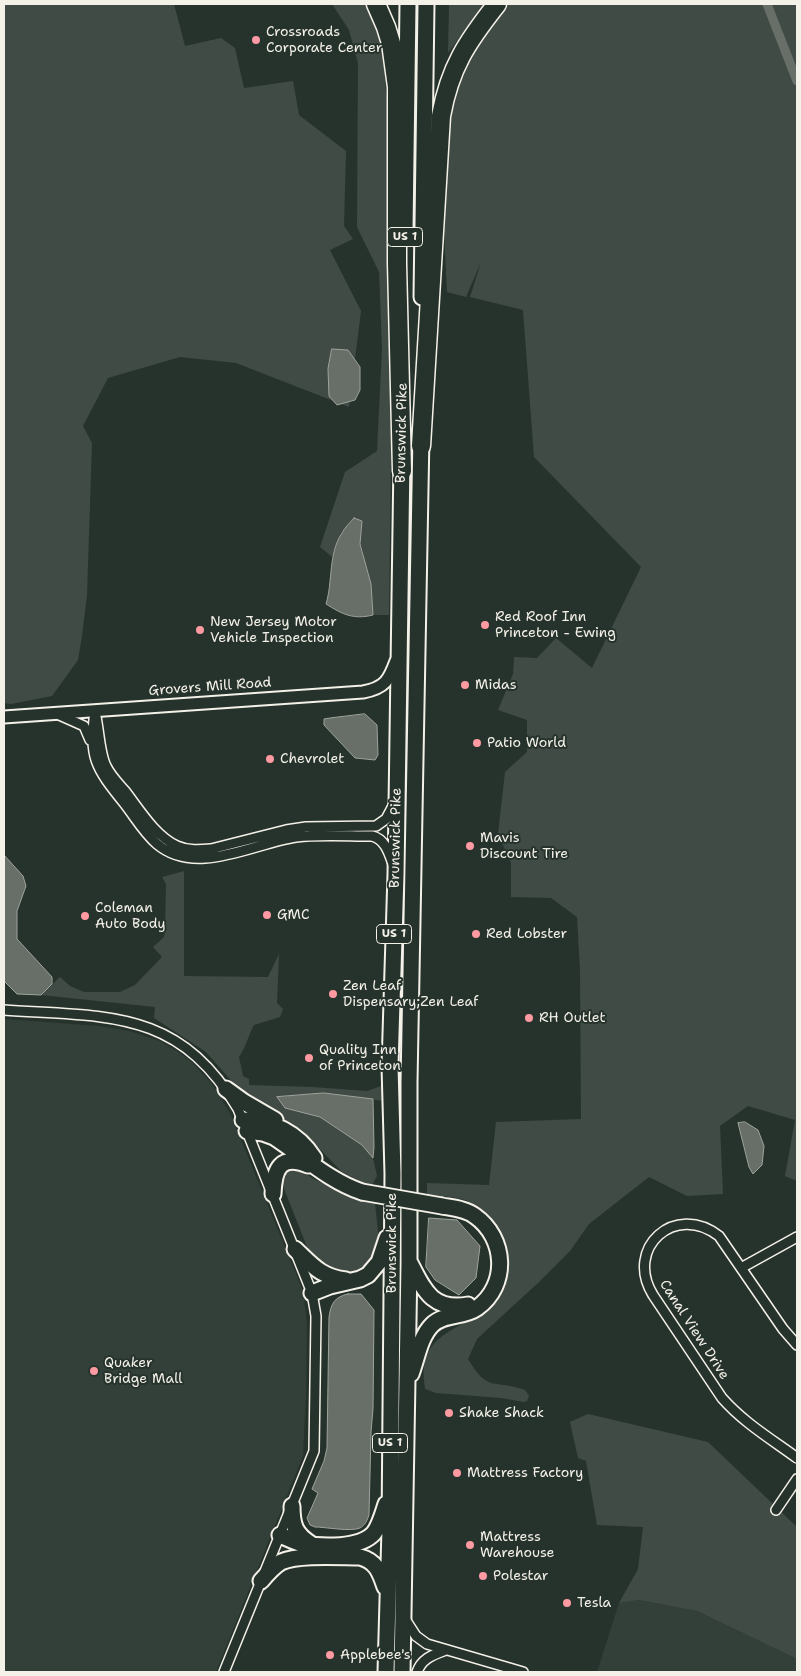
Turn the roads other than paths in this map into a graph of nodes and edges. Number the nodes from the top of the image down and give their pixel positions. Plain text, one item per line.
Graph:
1 (376, 4) edge
2 (408, 4) edge
3 (497, 4) edge
4 (427, 7) edge
5 (421, 446) junction
6 (402, 471) junction
7 (398, 654) junction
8 (94, 710) junction
9 (55, 714) junction
10 (4, 717) edge
11 (92, 745) junction
12 (396, 797) junction
13 (396, 874) junction
14 (4, 1003) edge
15 (4, 1010) edge
16 (20, 1011) junction
17 (226, 1089) junction
18 (245, 1125) junction
19 (292, 1134) junction
20 (321, 1170) junction
21 (273, 1194) junction
22 (392, 1213) junction
23 (797, 1237) edge
24 (295, 1249) junction
25 (409, 1263) junction
26 (742, 1268) junction
27 (348, 1280) junction
28 (494, 1288) junction
29 (312, 1293) junction
30 (797, 1345) edge
31 (406, 1385) junction
32 (797, 1458) edge
33 (797, 1479) edge
34 (390, 1492) junction
35 (292, 1506) junction
36 (776, 1510) dead end
37 (278, 1540) junction
38 (312, 1551) junction
39 (262, 1581) junction
40 (388, 1600) junction
41 (403, 1614) junction
42 (446, 1650) junction
43 (224, 1672) edge
44 (386, 1672) edge
45 (402, 1672) edge
46 (417, 1672) edge
47 (523, 1672) edge

1 - 6 highway
2 - 6 highway, Brunswick Pike / US 1
3 - 5 highway
4 - 5 highway, Brunswick Pike / US 1
5 - 25 highway, Brunswick Pike / US 1
6 - 7 highway, Brunswick Pike / US 1
7 - 8 street, Grovers Mill Road
7 - 12 highway, Brunswick Pike / US 1
8 - 9 street, Grovers Mill Road
8 - 11 street
8 - 12 street
9 - 10 street, Grovers Mill Road
9 - 11 street
11 - 13 street
12 - 13 highway, Brunswick Pike / US 1
13 - 22 highway, Brunswick Pike / US 1
14 - 16 street
15 - 16 street
16 - 17 street
17 - 18 street
17 - 19 highway
18 - 19 highway
18 - 20 highway
18 - 21 street
19 - 20 highway
20 - 21 highway
20 - 28 highway, bridge
21 - 24 street
22 - 27 highway
22 - 34 highway, Brunswick Pike / US 1
23 - 26 street
24 - 27 highway
24 - 29 street
25 - 28 highway
25 - 31 highway, Brunswick Pike / US 1
26 - 30 street, Canal View Drive
26 - 32 street, Canal View Drive
27 - 29 highway
28 - 31 highway
29 - 35 street
31 - 41 highway, Brunswick Pike / US 1
33 - 36 street
34 - 38 highway
34 - 40 highway, Brunswick Pike / US 1
35 - 37 street
35 - 38 highway
37 - 38 highway
37 - 39 street
38 - 39 highway
38 - 40 highway
39 - 43 street
40 - 44 highway, Brunswick Pike / US 1
41 - 42 street
41 - 45 highway, Brunswick Pike / US 1
42 - 46 street
42 - 47 street

